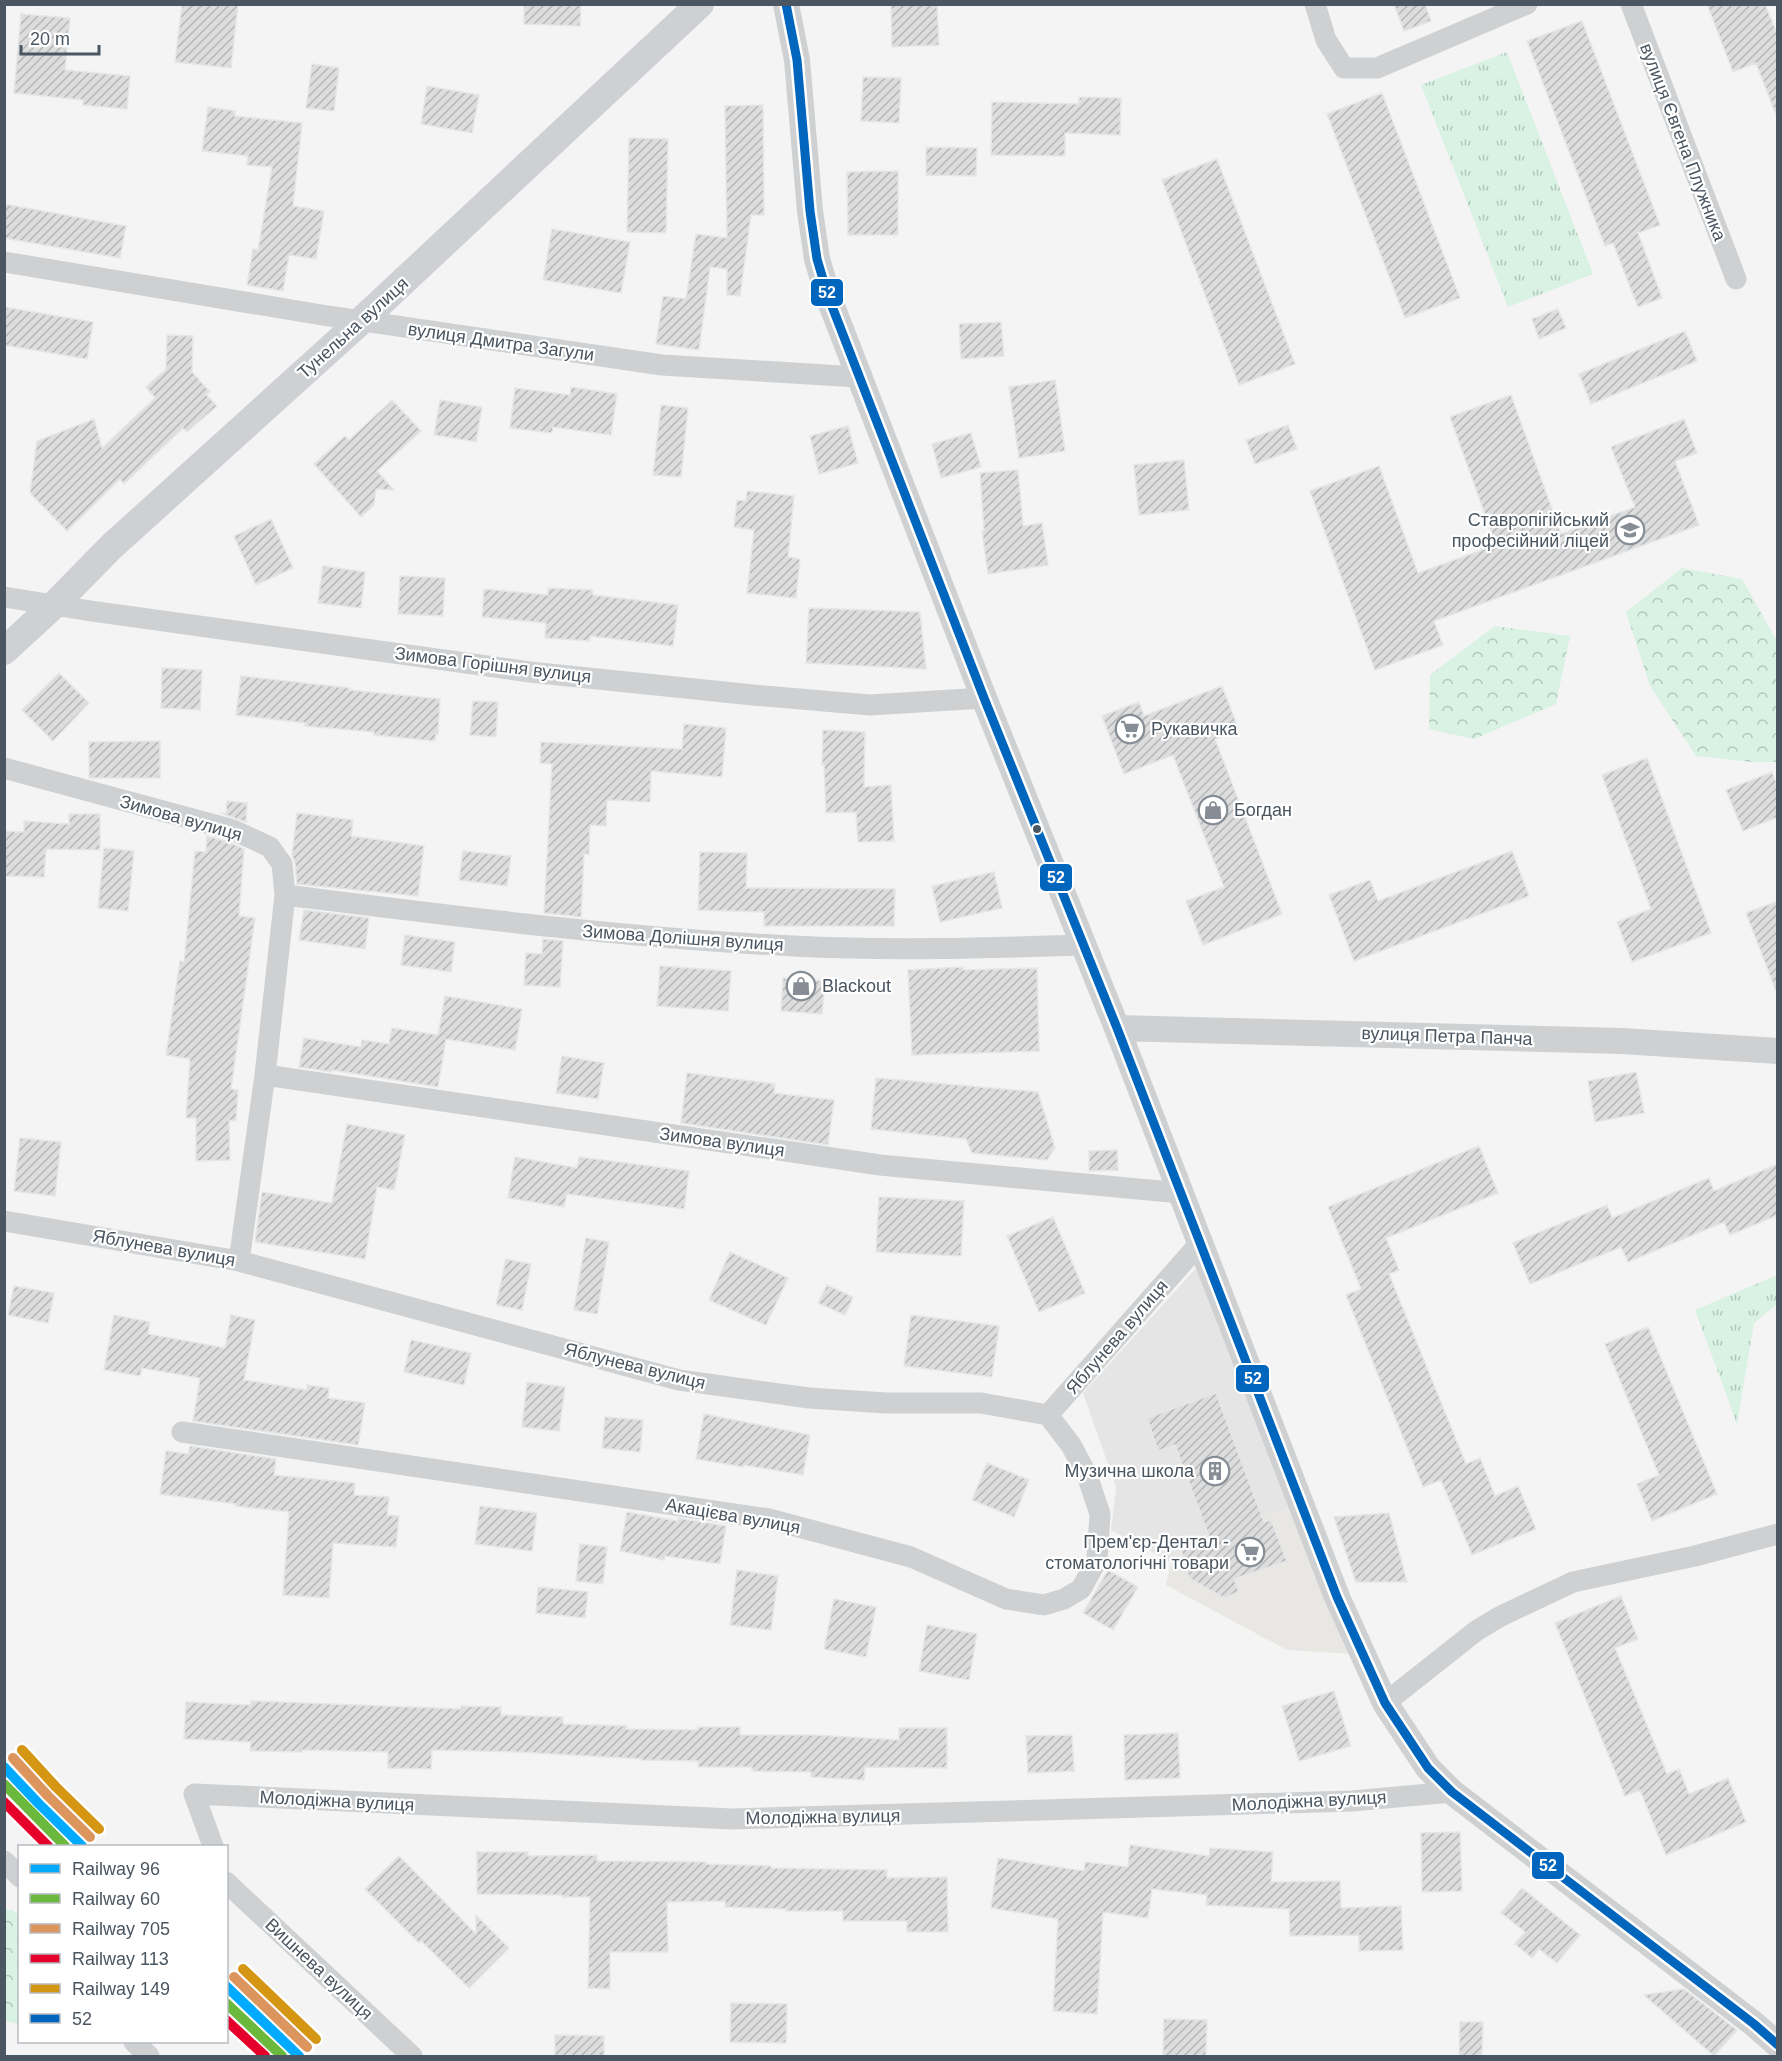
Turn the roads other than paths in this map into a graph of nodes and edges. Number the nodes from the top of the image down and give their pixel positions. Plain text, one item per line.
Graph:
1 (700, 4) edge
2 (786, 4) edge
3 (1315, 4) edge
4 (1527, 4) edge
5 (1631, 4) edge
6 (4, 261) edge
7 (1736, 279) dead end
8 (362, 320) junction
9 (858, 377) junction
10 (4, 597) edge
11 (54, 605) junction
12 (4, 651) edge
13 (984, 698) junction
14 (4, 768) edge
15 (285, 895) junction
16 (1084, 945) junction
17 (1117, 1028) junction
18 (1778, 1051) edge
19 (265, 1075) junction
20 (1181, 1193) junction
21 (4, 1221) edge
22 (1200, 1243) junction
23 (238, 1261) junction
24 (1048, 1415) junction
25 (183, 1432) dead end
26 (1778, 1534) edge
27 (1385, 1703) junction
28 (1452, 1792) junction
29 (213, 1845) edge
30 (4, 1861) edge
31 (18, 1875) edge
32 (228, 1884) edge
33 (135, 2043) edge
34 (1778, 2045) edge
35 (149, 2056) edge
36 (412, 2056) edge

1 - 8 main road, Тунельна вулиця
2 - 9 street
3 - 4 street
5 - 7 street, вулиця Євгена Плужника
6 - 8 street, вулиця Дмитра Загули
8 - 9 street, вулиця Дмитра Загули
8 - 11 main road, Тунельна вулиця
9 - 13 street
10 - 11 street, Зимова Горішня вулиця
11 - 12 main road, Тунельна вулиця
11 - 13 street, Зимова Горішня вулиця
13 - 16 street
14 - 15 street, Зимова вулиця
15 - 16 street, Зимова Долішня вулиця
15 - 19 street, Зимова вулиця
16 - 17 street
17 - 18 street, вулиця Петра Панча
17 - 20 street
19 - 20 street, Зимова вулиця
19 - 23 street, Зимова вулиця
20 - 22 street
21 - 23 street, Яблунева вулиця
22 - 24 street, Яблунева вулиця
22 - 27 street
23 - 24 street, Яблунева вулиця
24 - 25 street, Акацієва вулиця
26 - 27 street
27 - 28 street
28 - 29 street, Молодіжна вулиця
28 - 34 street
30 - 31 street
32 - 36 street, Вишнева вулиця
33 - 35 street

